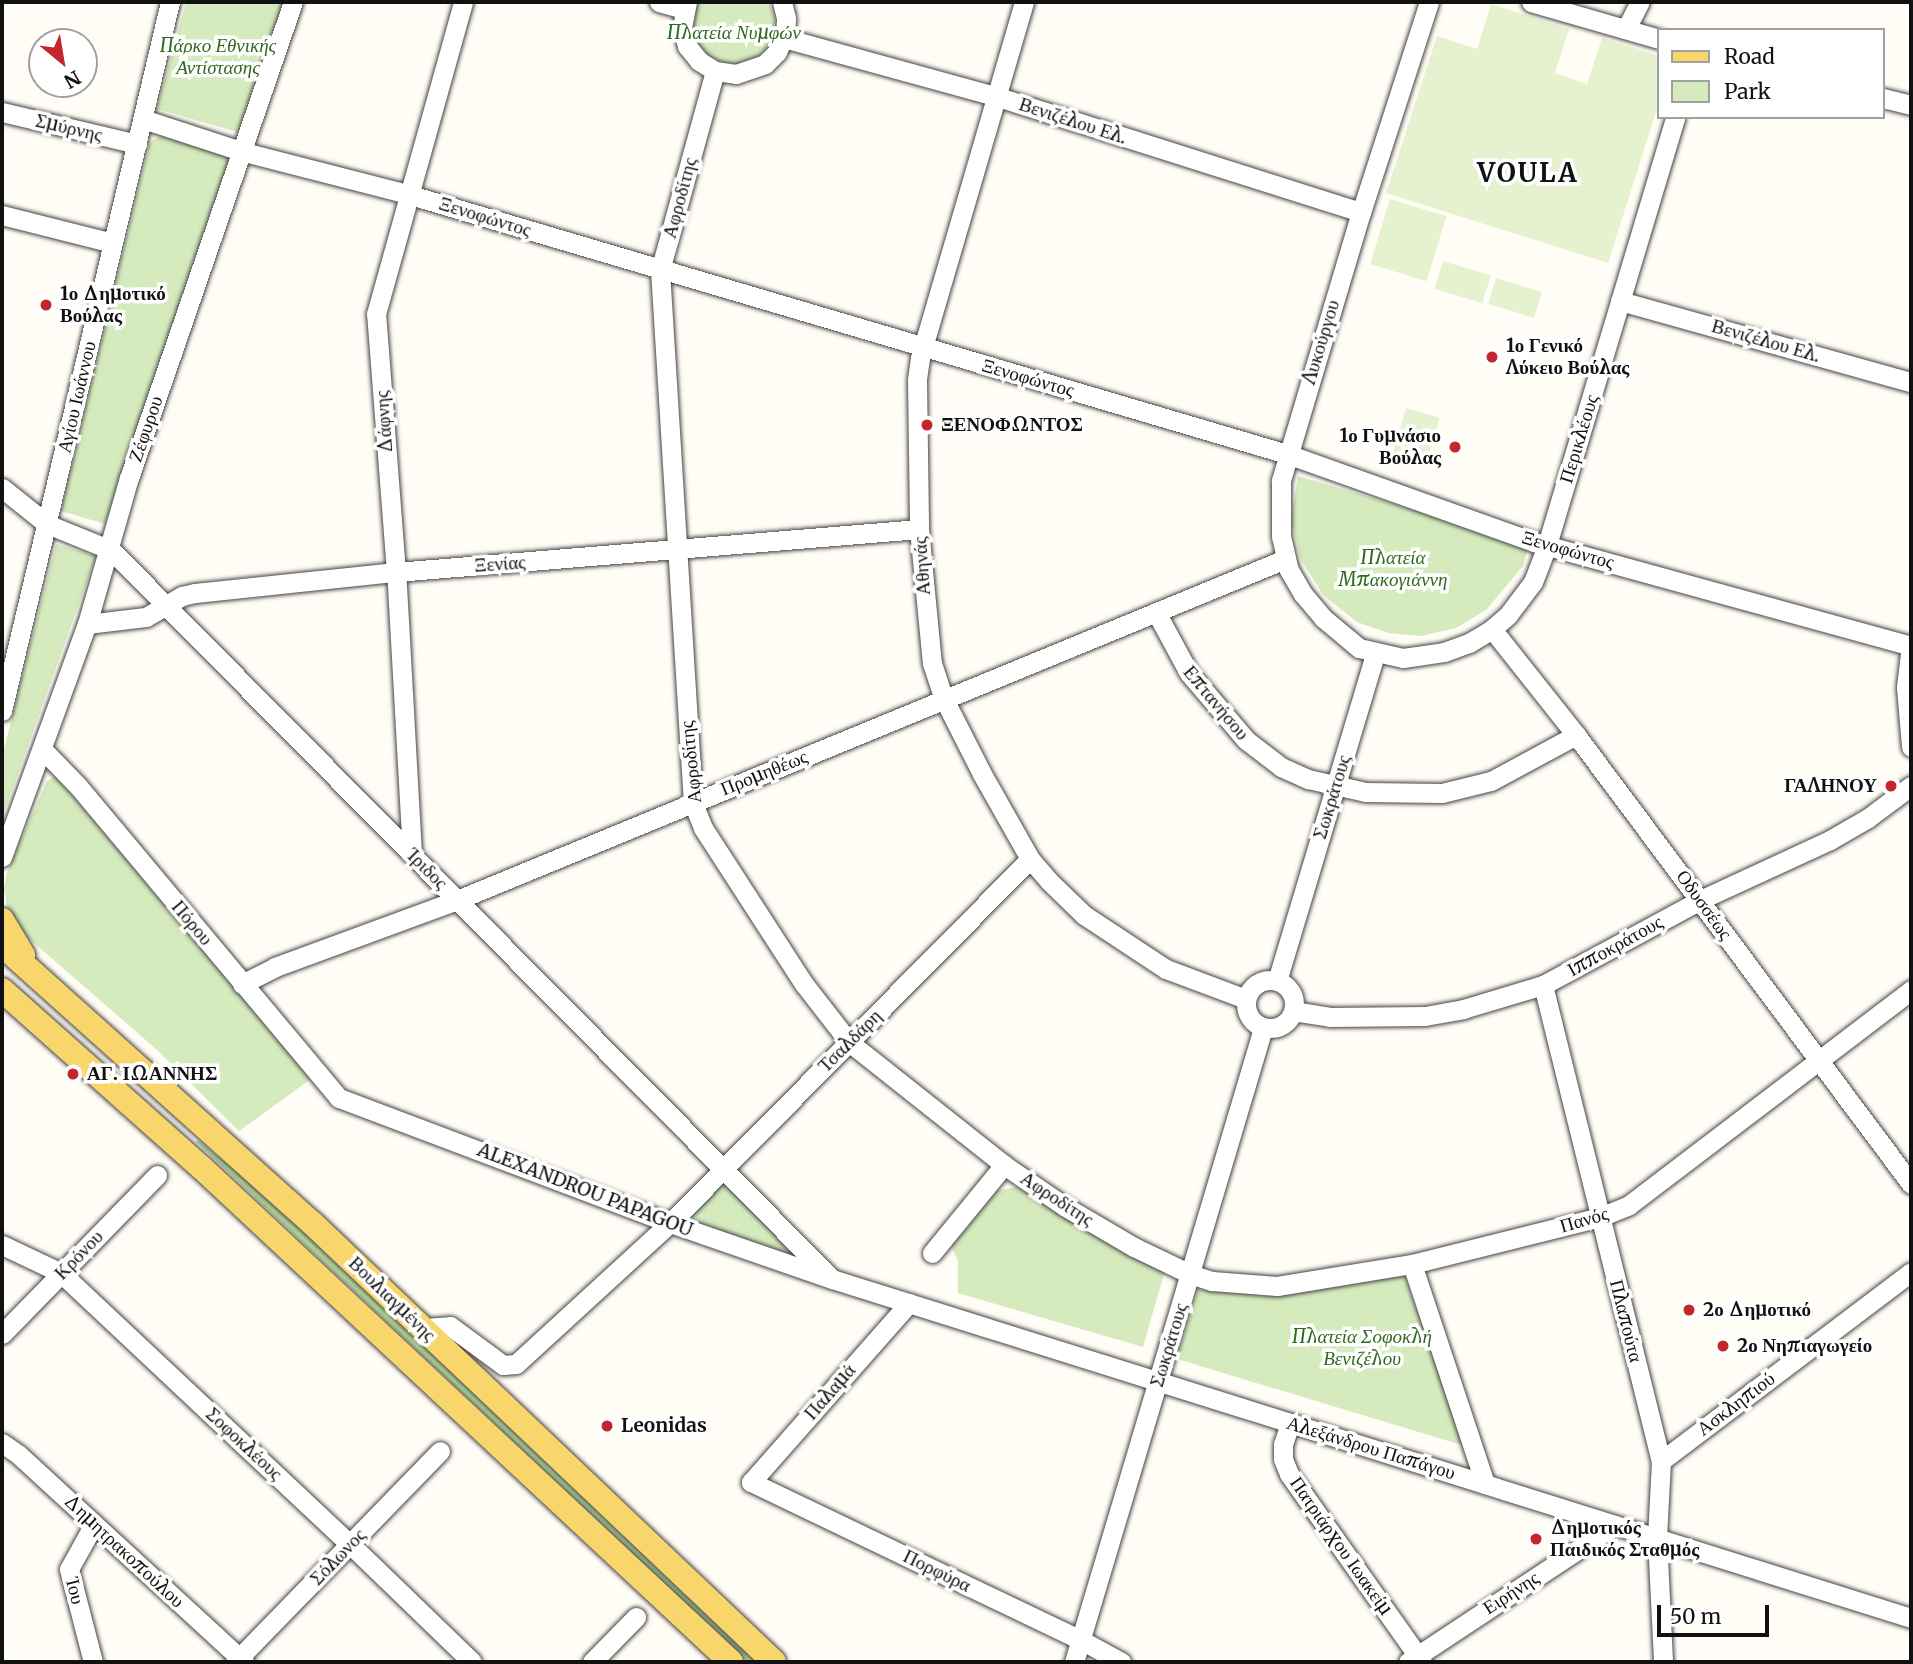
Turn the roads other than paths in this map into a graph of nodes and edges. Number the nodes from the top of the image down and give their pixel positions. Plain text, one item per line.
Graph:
1 (170, 2) edge
2 (293, 2) edge
3 (463, 2) edge
4 (659, 2) edge
5 (782, 2) edge
6 (1024, 2) edge
7 (1429, 2) edge
8 (1531, 2) edge
9 (1640, 2) edge
10 (685, 5) edge
11 (1626, 29) junction
12 (784, 38) junction
13 (1658, 39) edge
14 (715, 71) junction
15 (995, 96) junction
16 (1885, 98) edge
17 (1911, 105) edge
18 (2, 112) edge
19 (143, 119) junction
20 (1674, 119) edge
21 (137, 144) junction
22 (244, 152) junction
23 (407, 194) junction
24 (1361, 212) junction
25 (2, 215) edge
26 (113, 243) junction
27 (660, 270) junction
28 (1620, 301) junction
29 (923, 348) junction
30 (1911, 382) edge
31 (1287, 454) junction
32 (2, 488) edge
33 (47, 524) junction
34 (919, 529) junction
35 (1547, 545) junction
36 (111, 550) junction
37 (675, 551) junction
38 (1285, 559) junction
39 (396, 572) junction
40 (166, 606) junction
41 (1156, 612) junction
42 (87, 624) junction
43 (1492, 629) junction
44 (1911, 646) edge
45 (1375, 653) junction
46 (944, 699) junction
47 (2, 711) edge
48 (1576, 735) junction
49 (1911, 747) edge
50 (43, 750) junction
51 (1911, 786) edge
52 (1335, 787) junction
53 (693, 803) junction
54 (412, 854) junction
55 (2, 857) edge
56 (1030, 859) junction
57 (457, 900) junction
58 (1700, 900) junction
59 (2, 920) edge
60 (2, 945) edge
61 (41, 978) junction
62 (1277, 981) junction
63 (242, 984) junction
64 (1543, 985) junction
65 (2, 990) edge
66 (1911, 990) edge
67 (2, 997) edge
68 (1246, 999) junction
69 (1293, 1011) junction
70 (34, 1018) junction
71 (1263, 1028) junction
72 (849, 1042) junction
73 (1817, 1061) junction
74 (340, 1098) joint
75 (1004, 1165) junction
76 (724, 1169) junction
77 (157, 1175) dead end
78 (1911, 1184) edge
79 (1600, 1217) junction
80 (670, 1223) junction
81 (2, 1245) edge
82 (932, 1253) dead end
83 (1412, 1264) junction
84 (1911, 1272) edge
85 (61, 1273) junction
86 (1190, 1274) junction
87 (832, 1279) junction
88 (909, 1303) junction
89 (423, 1328) junction
90 (2, 1334) edge
91 (1158, 1381) junction
92 (1290, 1423) junction
93 (2, 1443) edge
94 (440, 1451) dead end
95 (1661, 1461) junction
96 (751, 1482) joint
97 (1485, 1484) junction
98 (94, 1524) junction
99 (1615, 1525) junction
100 (1657, 1538) junction
101 (351, 1545) junction
102 (636, 1617) dead end
103 (1911, 1618) edge
104 (1081, 1640) junction
105 (1416, 1660) edge
106 (239, 1661) edge
107 (93, 1662) edge
108 (472, 1662) edge
109 (592, 1662) edge
110 (730, 1662) edge
111 (774, 1662) edge
112 (1074, 1662) edge
113 (1121, 1662) edge
114 (1663, 1662) edge

1 - 19 street, Αγίου Ιωάννου
2 - 22 street, Ζέφυρου
3 - 23 street, Δάφνης
4 - 10 street
5 - 12 street
6 - 15 street, Αθηνάς
7 - 24 street, Λυκούργου
8 - 11 street
9 - 11 street
10 - 14 street
11 - 13 street
12 - 14 street
12 - 15 street, Βενιζέλου Ελ.
14 - 27 street, Αφροδίτης
15 - 24 street, Βενιζέλου Ελ.
15 - 29 street, Αθηνάς
16 - 17 street
18 - 21 street, Σμύρνης
19 - 21 street, Αγίου Ιωάννου
19 - 22 street, Ξενοφώντος
20 - 28 street, Περικλέους
21 - 26 street, Αγίου Ιωάννου
22 - 23 street, Ξενοφώντος
22 - 36 street, Ζέφυρου
23 - 27 street, Ξενοφώντος
23 - 39 street, Δάφνης
24 - 31 street, Λυκούργου
25 - 26 street
26 - 33 street, Αγίου Ιωάννου
27 - 29 street, Ξενοφώντος
27 - 37 street, Αφροδίτης
28 - 30 street, Βενιζέλου Ελ.
28 - 35 street, Περικλέους
29 - 31 street, Ξενοφώντος
29 - 34 street, Αθηνάς
31 - 35 street, Ξενοφώντος
31 - 38 street, Λυκούργου
32 - 33 street, Ίριδος
33 - 36 street, Ίριδος
33 - 47 street, Αγίου Ιωάννου
34 - 37 street, Ξενίας
34 - 46 street, Αθηνάς
35 - 43 street, Περικλέους
35 - 44 street, Ξενοφώντος
36 - 40 street, Ίριδος
36 - 42 street, Ζέφυρου
37 - 39 street, Ξενίας
37 - 53 street, Αφροδίτης
38 - 41 street, Προμηθέως
38 - 45 street, Λυκούργου
39 - 40 street, Ξενίας
39 - 54 street, Δάφνης
40 - 42 street, Ξενίας
40 - 54 street, Ίριδος
41 - 46 street, Προμηθέως
41 - 52 street, Επτανήσου
42 - 50 street, Ζέφυρου
43 - 45 street, Περικλέους
43 - 48 street, Οδυσσέως
44 - 49 street
45 - 52 street, Σωκράτους
46 - 53 street, Προμηθέως
46 - 56 street, Αθηνάς
48 - 52 street, Επτανήσου
48 - 58 street, Οδυσσέως
50 - 55 street, Ζέφυρου
50 - 63 street, Πόρου
51 - 58 street, Ιπποκράτους
52 - 62 street, Σωκράτους
53 - 57 street, Προμηθέως
53 - 72 street, Αφροδίτης
54 - 57 street, Ίριδος
56 - 68 street, Αθηνάς
56 - 72 street, Τσαλδάρη
57 - 63 street, Προμηθέως
57 - 76 street, Ίριδος
58 - 64 street, Ιπποκράτους
58 - 73 street, Οδυσσέως
59 - 61 main road
60 - 61 main road, Βουλιαγμένης
61 - 89 main road, Βουλιαγμένης
62 - 68 street
62 - 69 street
63 - 74 street, Πόρου
64 - 69 street, Ιπποκράτους
64 - 79 street, Πλαπούτα
65 - 70 main road, Βουλιαγμένης
66 - 73 street, Πανός
67 - 70 main road
68 - 71 street
69 - 71 street
70 - 110 main road, Βουλιαγμένης
71 - 86 street, Σωκράτους
72 - 75 street, Αφροδίτης
72 - 76 street, Τσαλδάρη
73 - 78 street, Οδυσσέως
73 - 79 street, Πανός
74 - 80 street, ALEXANDROU PAPAGOU
75 - 82 street
75 - 86 street, Αφροδίτης
76 - 80 street, Τσαλδάρη
76 - 87 street, Ίριδος
77 - 85 street, Κρόνου
79 - 83 street, Πανός
79 - 95 street, Πλαπούτα
80 - 87 street, ALEXANDROU PAPAGOU
80 - 89 street
81 - 85 street, Σοφοκλέους
83 - 86 street, Πανός
83 - 97 street
84 - 95 street, Ασκληπιού
85 - 90 street, Κρόνου
85 - 101 street, Σοφοκλέους
86 - 91 street, Σωκράτους
87 - 88 street, Αλεξάνδρου Παπάγου
88 - 91 street, Αλεξάνδρου Παπάγου
88 - 96 street, Παλαμά
89 - 111 main road, Βουλιαγμένης
91 - 92 street, Αλεξάνδρου Παπάγου
91 - 104 street, Σωκράτους
92 - 97 street, Αλεξάνδρου Παπάγου
92 - 105 street, Πατριάρχου Ιωακείμ
93 - 98 street, Δημητρακοπούλου
94 - 101 street, Σόλωνος
95 - 100 street, Πλαπούτα
96 - 104 street, Πορφύρα
97 - 99 street, Αλεξάνδρου Παπάγου
98 - 106 street, Δημητρακοπούλου
98 - 107 street, Ίου
99 - 100 street, Αλεξάνδρου Παπάγου
99 - 105 street, Ειρήνης
100 - 103 street, Αλεξάνδρου Παπάγου
100 - 114 street, Πλαπούτα
101 - 106 street, Σόλωνος
101 - 108 street, Σοφοκλέους
102 - 109 street
104 - 112 street, Σωκράτους
104 - 113 street, Πορφύρα

